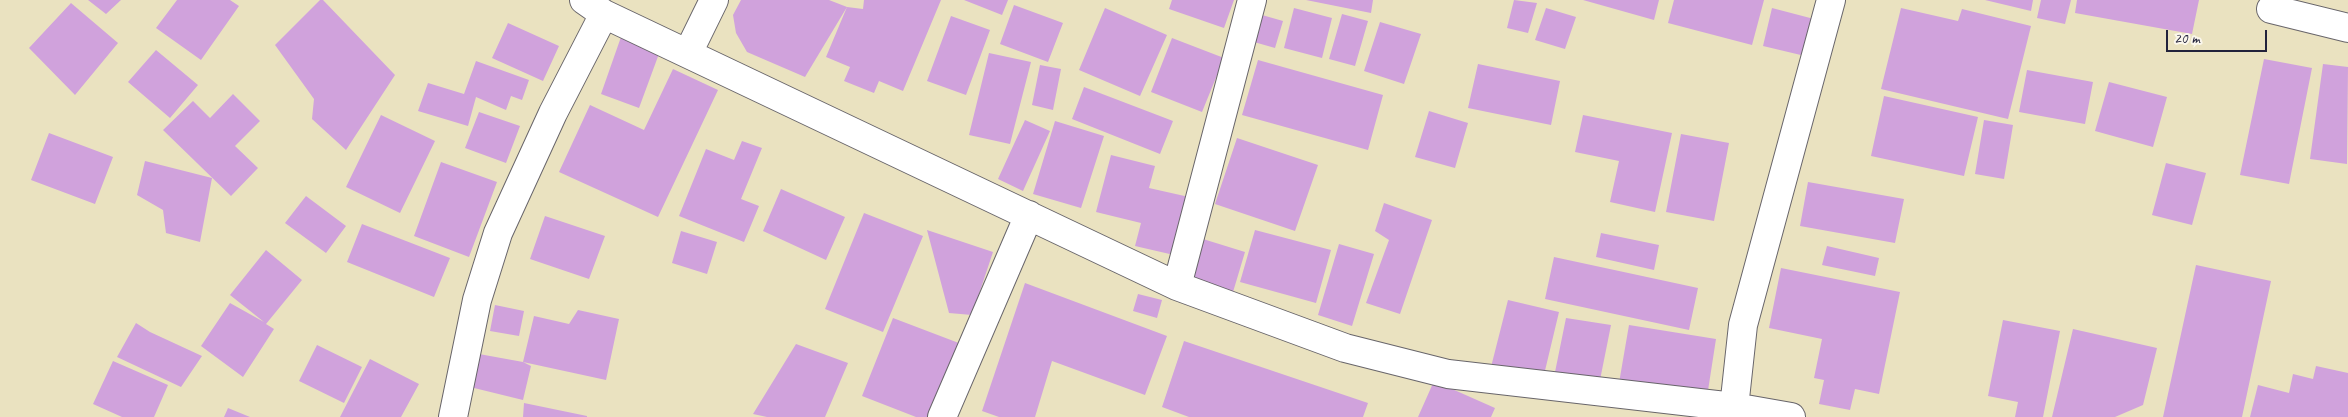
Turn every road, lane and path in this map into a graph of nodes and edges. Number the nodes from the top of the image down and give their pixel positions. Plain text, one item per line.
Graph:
1 (714, 0) edge
2 (1252, 0) edge
3 (1831, 0) edge
4 (594, 7) edge
5 (2271, 9) dead end
6 (2348, 28) edge
7 (688, 53) junction
8 (1029, 215) junction
9 (1177, 286) junction
10 (1733, 412) edge
11 (453, 417) edge
12 (942, 417) edge
13 (1791, 417) edge

1 - 7 street
2 - 9 street
3 - 10 street
4 - 7 street
4 - 11 street
5 - 6 street
7 - 8 street
8 - 9 street
8 - 12 street
9 - 10 street
10 - 13 street

